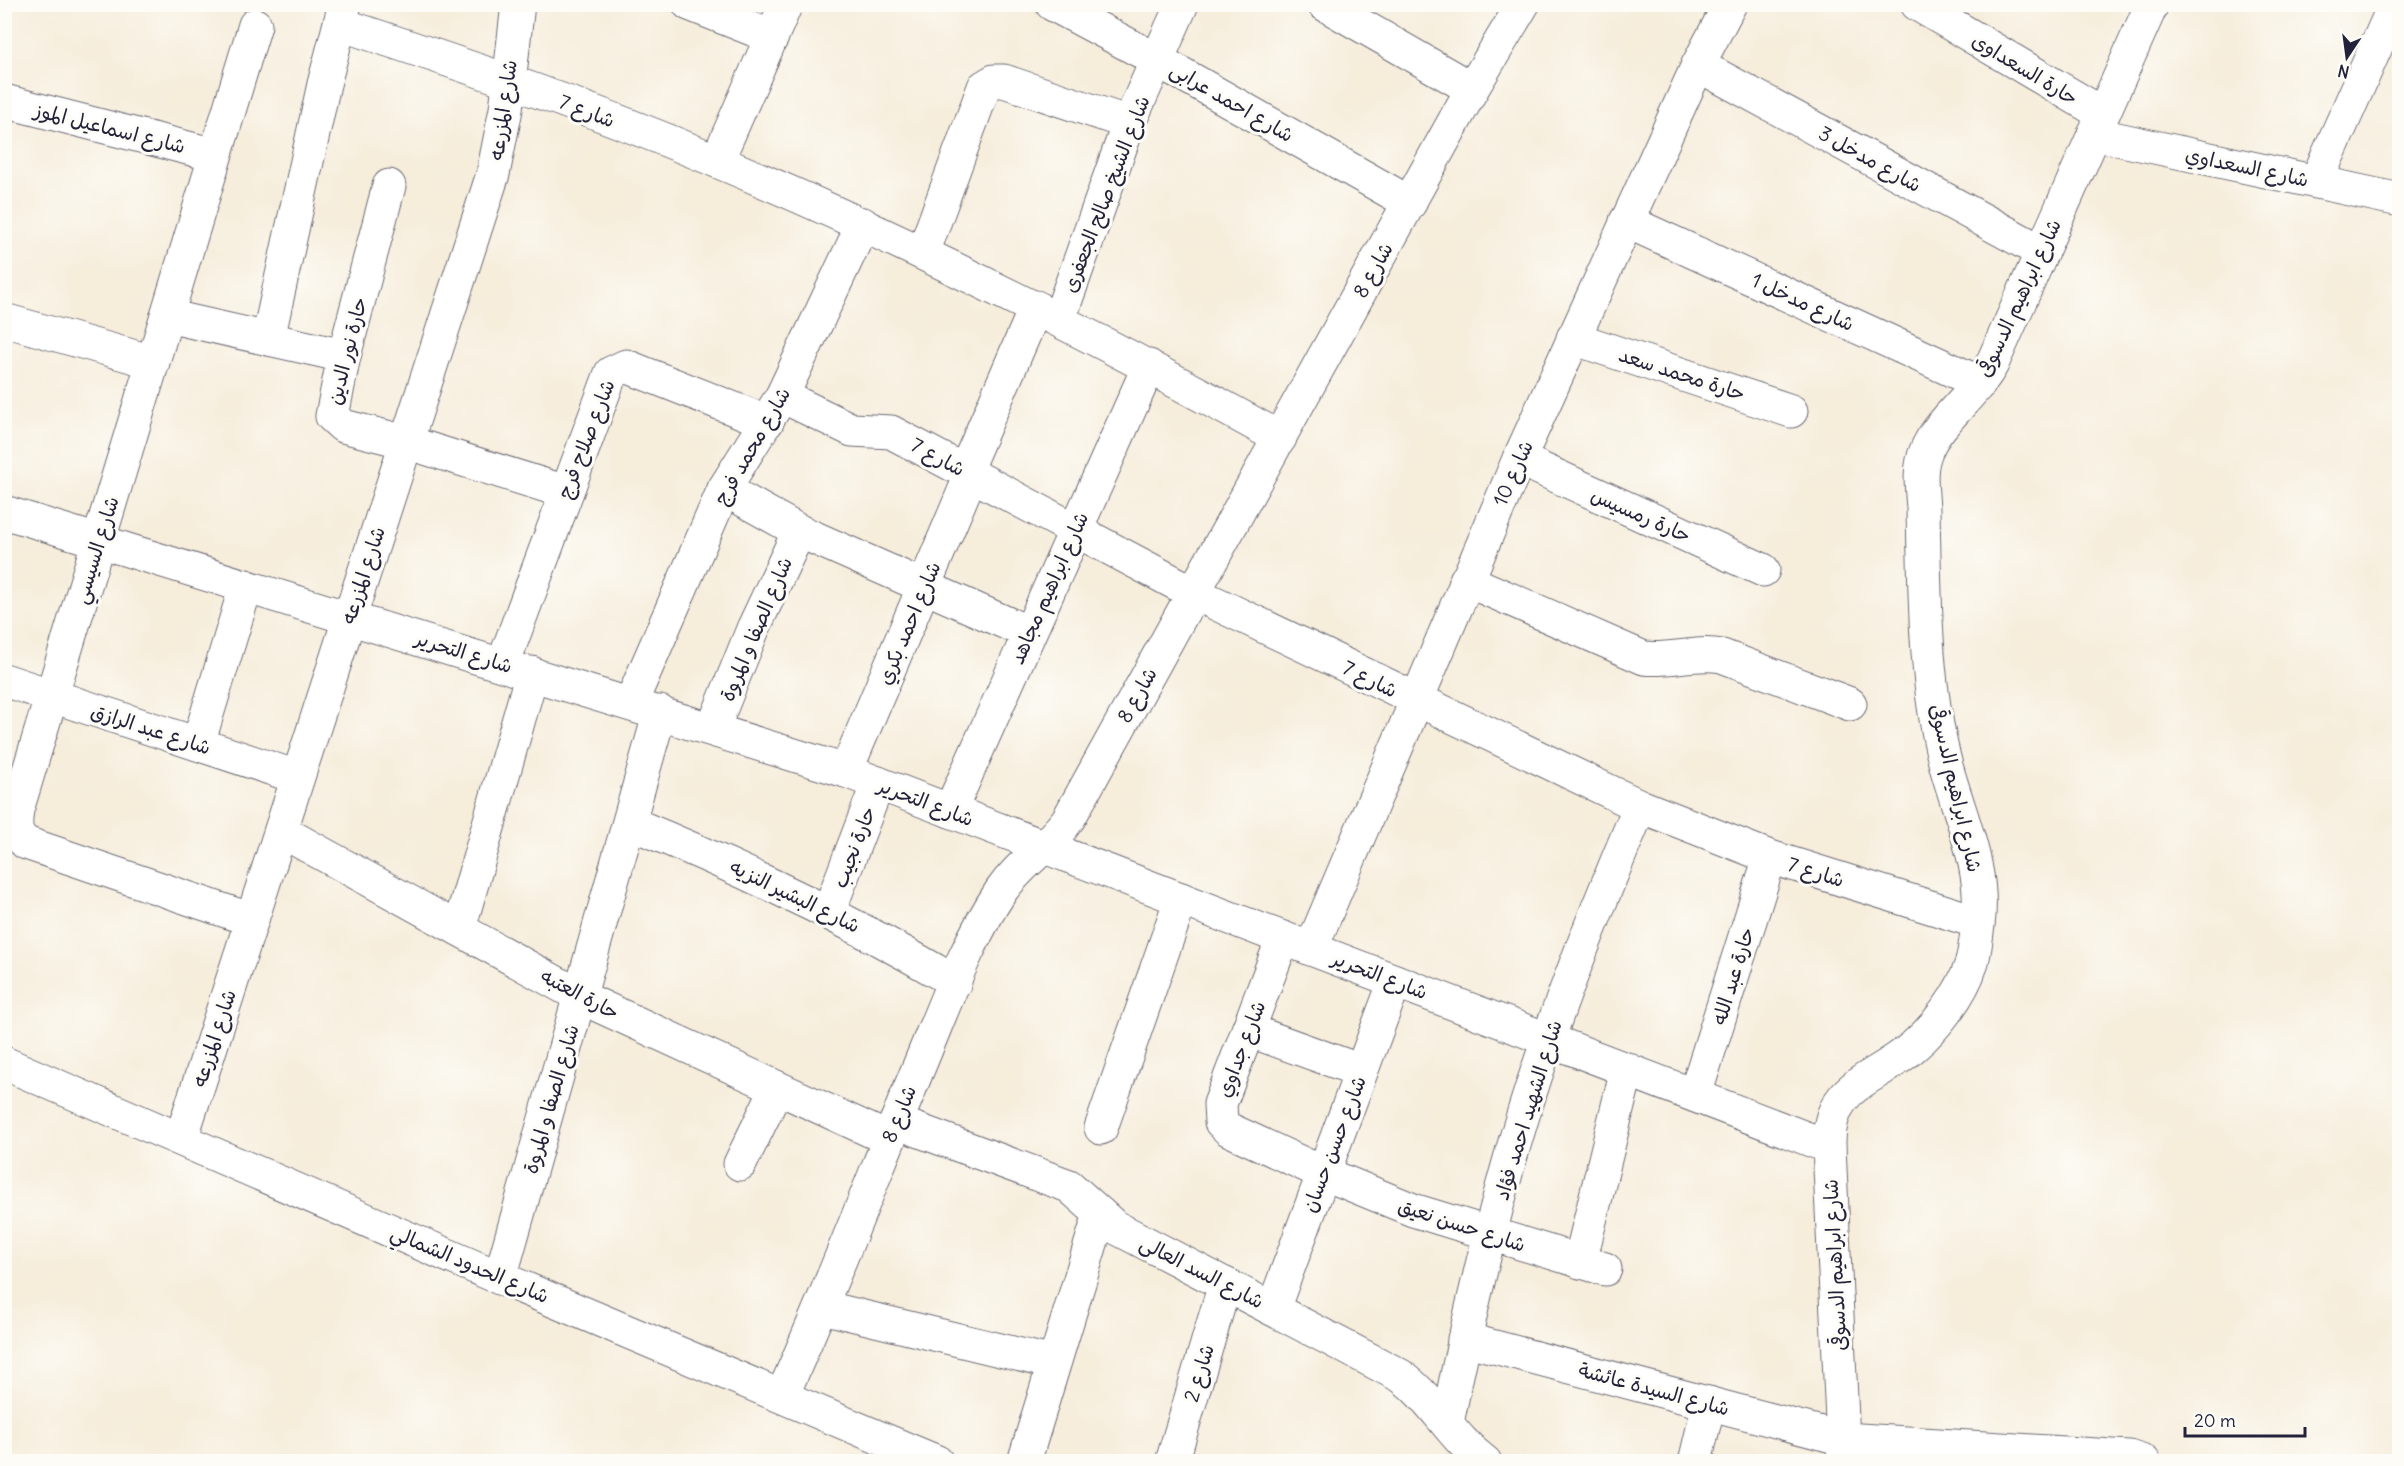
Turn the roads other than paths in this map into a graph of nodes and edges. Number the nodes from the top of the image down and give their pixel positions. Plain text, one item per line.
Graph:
1 (518, 4) edge
2 (689, 4) edge
3 (786, 4) edge
4 (1052, 4) edge
5 (1182, 4) edge
6 (1324, 4) edge
7 (1522, 4) edge
8 (1730, 4) edge
9 (1917, 4) edge
10 (2152, 4) edge
11 (2395, 4) edge
12 (342, 14) edge
13 (255, 25) dead end
14 (772, 37) junction
15 (1159, 61) junction
16 (1698, 65) junction
17 (508, 80) junction
18 (1472, 89) junction
19 (4, 101) edge
20 (1129, 123) junction
21 (2099, 124) junction
22 (215, 155) junction
23 (717, 161) junction
24 (2316, 182) junction
25 (389, 186) dead end
26 (2400, 200) edge
27 (1410, 203) junction
28 (1626, 221) junction
29 (863, 224) junction
30 (2042, 252) junction
31 (923, 253) junction
32 (1048, 313) junction
33 (167, 316) junction
34 (4, 320) edge
35 (1573, 338) junction
36 (268, 339) junction
37 (344, 356) junction
38 (153, 362) junction
39 (1149, 366) junction
40 (1980, 383) junction
41 (775, 409) junction
42 (1791, 411) dead end
43 (1280, 438) junction
44 (406, 442) junction
45 (1519, 459) junction
46 (968, 473) junction
47 (724, 489) junction
48 (566, 492) junction
49 (4, 512) edge
50 (1076, 530) junction
51 (799, 531) junction
52 (99, 541) junction
53 (1763, 570) dead end
54 (1466, 580) junction
55 (246, 586) junction
56 (923, 588) junction
57 (1194, 593) junction
58 (349, 617) junction
59 (1029, 633) junction
60 (518, 668) junction
61 (4, 680) edge
62 (52, 696) junction
63 (1415, 701) junction
64 (1850, 704) dead end
65 (646, 707) junction
66 (713, 728) junction
67 (198, 744) junction
68 (846, 771) junction
69 (297, 777) junction
70 (878, 783) junction
71 (1640, 806) junction
72 (950, 811) junction
73 (630, 823) junction
74 (281, 831) junction
75 (1043, 846) junction
76 (1770, 857) junction
77 (1181, 899) junction
78 (829, 911) junction
79 (252, 920) junction
80 (1978, 922) junction
81 (459, 929) junction
82 (1297, 944) junction
83 (1395, 981) junction
84 (955, 982) junction
85 (581, 995) junction
86 (1248, 1030) junction
87 (1548, 1039) junction
88 (4, 1063) edge
89 (1627, 1070) junction
90 (1361, 1071) junction
91 (777, 1088) junction
92 (1695, 1095) junction
93 (1101, 1128) dead end
94 (892, 1131) junction
95 (181, 1139) junction
96 (1829, 1147) junction
97 (740, 1164) dead end
98 (1323, 1173) junction
99 (1100, 1214) junction
100 (1489, 1236) junction
101 (500, 1278) junction
102 (1225, 1284) junction
103 (822, 1307) junction
104 (1273, 1309) junction
105 (1464, 1339) junction
106 (1054, 1363) junction
107 (782, 1396) junction
108 (1708, 1403) junction
109 (1447, 1423) junction
110 (1844, 1450) edge
111 (937, 1461) edge
112 (1024, 1461) edge
113 (1172, 1461) edge
114 (1485, 1461) edge
115 (1695, 1461) edge
116 (2144, 1461) edge

1 - 17 street, شارع المزرعه
2 - 14 street
3 - 14 street
4 - 15 street, شارع احمد عرابى
5 - 15 street, شارع الشيخ صالح الجعفرى
6 - 18 street
7 - 18 street, شارع 8
8 - 16 street, شارع 10
9 - 21 street, حارة السعداوى
10 - 21 street, شارع ابراهيم الدسوقى
11 - 24 street
12 - 17 street, شارع 7
12 - 36 street
13 - 22 street, شارع السيسي
14 - 23 street
15 - 20 street, شارع الشيخ صالح الجعفرى
15 - 27 street, شارع احمد عرابى
16 - 28 street, شارع 10
16 - 30 street, شارع مدخل 3
17 - 23 street, شارع 7
17 - 44 street, شارع المزرعه
18 - 27 street, شارع 8
19 - 22 street, شارع اسماعيل الموز
20 - 31 street
20 - 32 street, شارع الشيخ صالح الجعفرى
21 - 24 street, شارع السعداوي
21 - 30 street, شارع ابراهيم الدسوقى
22 - 33 street, شارع السيسي
23 - 29 street, شارع 7
24 - 26 street, شارع السعداوي
25 - 37 street, حارة نور الدين
27 - 43 street, شارع 8
28 - 35 street, شارع 10
28 - 40 street, شارع مدخل 1
29 - 31 street, شارع 7
29 - 41 street, شارع محمد فرج
30 - 40 street, شارع ابراهيم الدسوقى
31 - 32 street, شارع 7
32 - 39 street, شارع 7
32 - 46 street, شارع الشيخ صالح الجعفرى
33 - 36 street
33 - 38 street, شارع السيسي
34 - 38 street
35 - 42 street, حارة محمد سعد
35 - 45 street, شارع 10
36 - 37 street
37 - 44 street, حارة نور الدين
38 - 52 street, شارع السيسي
39 - 43 street, شارع 7
39 - 50 street, شارع ابراهيم مجاهد
40 - 80 street, شارع ابراهيم الدسوقى
41 - 46 street, شارع 7
41 - 47 street, شارع محمد فرج
41 - 48 street, شارع صلاح فرج
43 - 57 street, شارع 8
44 - 48 street, حارة نور الدين
44 - 58 street, شارع المزرعه
45 - 53 street, حارة رمسيس
45 - 54 street, شارع 10
46 - 50 street, شارع 7
46 - 56 street, شارع احمد بكري
47 - 51 street
47 - 65 street, شارع محمد فرج
48 - 60 street, شارع صلاح فرج
49 - 52 street, شارع التحرير
50 - 57 street, شارع 7
50 - 59 street, شارع ابراهيم مجاهد
51 - 56 street
51 - 66 street, شارع الصفا و المروة
52 - 55 street, شارع التحرير
52 - 62 street, شارع السيسي
54 - 63 street, شارع 10
54 - 64 street
55 - 58 street, شارع التحرير
55 - 67 street
56 - 59 street
56 - 68 street, شارع احمد بكري
57 - 63 street, شارع 7
57 - 75 street, شارع 8
58 - 60 street, شارع التحرير
58 - 69 street, شارع المزرعه
59 - 72 street, شارع ابراهيم مجاهد
60 - 65 street, شارع التحرير
60 - 81 street, شارع صلاح فرج
61 - 62 street, شارع عبد الرازق
62 - 67 street, شارع عبد الرازق
62 - 79 street, شارع السيسي
63 - 71 street, شارع 7
63 - 82 street, شارع 10
65 - 66 street, شارع التحرير
65 - 73 street, شارع الصفا و المروة
66 - 68 street, شارع التحرير
67 - 69 street, شارع عبد الرازق
68 - 70 street, شارع التحرير
69 - 74 street, شارع المزرعه
70 - 72 street, شارع التحرير
70 - 78 street, حارة نجيب
71 - 76 street, شارع 7
71 - 87 street, شارع الشهيد احمد فؤاد
72 - 75 street, شارع التحرير
73 - 78 street, شارع البشير النزيه
73 - 85 street, شارع الصفا و المروة
74 - 79 street, شارع المزرعه
74 - 81 street, حارة العتبه
75 - 77 street, شارع التحرير
75 - 84 street, شارع 8
76 - 80 street, شارع 7
76 - 92 street, حارة عبد الله
77 - 82 street, شارع التحرير
77 - 93 street
78 - 84 street, شارع البشير النزيه
79 - 95 street, شارع المزرعه
80 - 96 street, شارع ابراهيم الدسوقى
81 - 85 street, حارة العتبه
82 - 83 street, شارع التحرير
82 - 86 street, شارع جداوي
83 - 87 street, شارع التحرير
83 - 90 street, شارع حسن حسان
84 - 94 street, شارع 8
85 - 91 street, حارة العتبه
85 - 101 street, شارع الصفا و المروة
86 - 90 street
86 - 98 street, شارع جداوي
87 - 89 street, شارع التحرير
87 - 100 street, شارع الشهيد احمد فؤاد
88 - 95 street, شارع الحدود الشمالي
89 - 92 street, شارع التحرير
89 - 100 street, شارع حسن نعيق
90 - 98 street, شارع حسن حسان
91 - 94 street, حارة العتبه
91 - 97 street
92 - 96 street, شارع التحرير
94 - 99 street, شارع السد العالى
94 - 103 street, شارع 8
95 - 101 street, شارع الحدود الشمالي
96 - 110 street, شارع ابراهيم الدسوقى
98 - 100 street, شارع حسن نعيق
98 - 104 street, شارع حسن حسان
99 - 102 street, شارع السد العالى
99 - 106 street
100 - 105 street, شارع الشهيد احمد فؤاد
101 - 107 street, شارع الحدود الشمالي
102 - 104 street, شارع السد العالى
102 - 113 street, شارع 2
103 - 106 street
103 - 107 street, شارع 8
104 - 109 street, شارع السد العالى
105 - 108 street, شارع السيدة عائشة
105 - 109 street, شارع الشهيد احمد فؤاد
106 - 112 street
107 - 111 street, شارع الحدود الشمالي
108 - 110 street, شارع السيدة عائشة
108 - 115 street
109 - 114 street, شارع السد العالى
110 - 116 street, شارع السيدة عائشة

